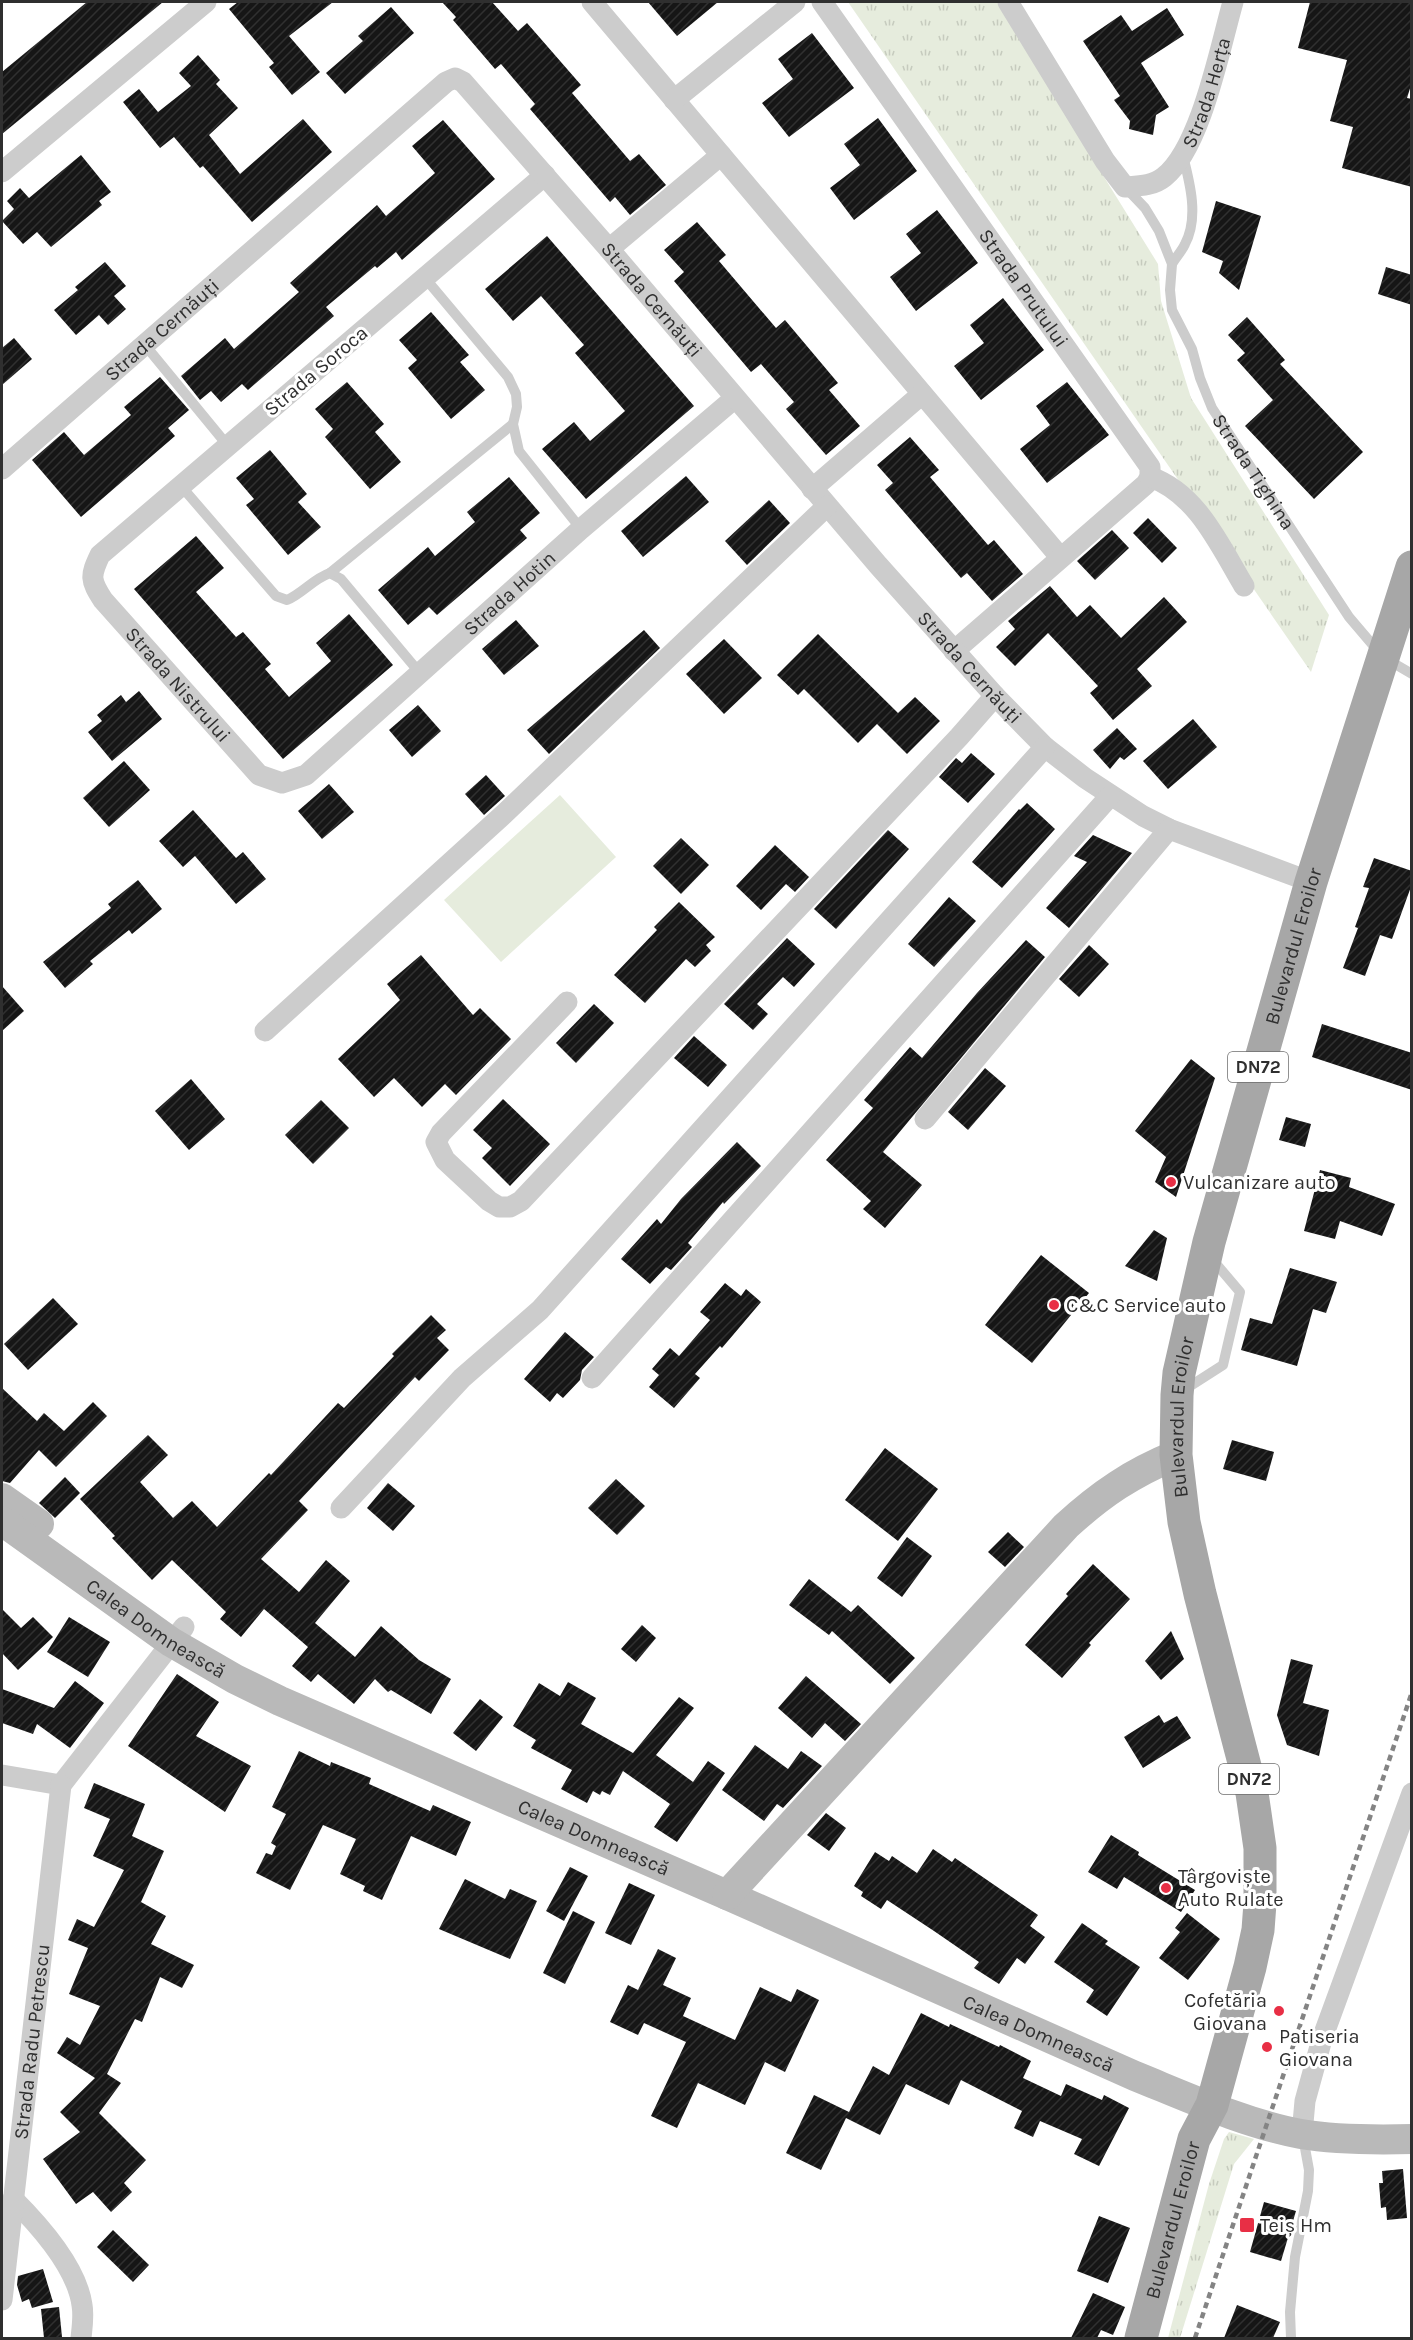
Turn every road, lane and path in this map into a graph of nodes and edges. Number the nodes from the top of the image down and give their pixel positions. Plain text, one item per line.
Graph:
1 (592, 2) edge
2 (795, 2) edge
3 (822, 2) edge
4 (1008, 2) edge
5 (1233, 2) edge
6 (192, 6) edge
7 (674, 100) junction
8 (721, 155) junction
9 (1183, 155) junction
10 (2, 172) edge
11 (545, 175) junction
12 (1125, 187) junction
13 (609, 249) junction
14 (1172, 264) junction
15 (425, 278) junction
16 (145, 345) junction
17 (922, 394) junction
18 (735, 398) junction
19 (513, 424) junction
20 (228, 446) junction
21 (2, 469) edge
22 (1150, 477) junction
23 (180, 486) junction
24 (812, 489) junction
25 (827, 506) junction
26 (580, 529) junction
27 (1060, 557) junction
28 (1412, 567) edge
29 (93, 570) joint
30 (330, 573) junction
31 (1244, 586) dead end
32 (954, 651) junction
33 (1383, 657) junction
34 (419, 672) junction
35 (1412, 674) edge
36 (995, 696) junction
37 (1045, 747) junction
38 (282, 783) joint
39 (1110, 796) junction
40 (1169, 829) junction
41 (1311, 882) junction
42 (567, 1002) dead end
43 (265, 1031) dead end
44 (925, 1119) dead end
45 (592, 1378) dead end
46 (1176, 1455) junction
47 (2, 1498) edge
48 (341, 1508) dead end
49 (2, 1521) edge
50 (177, 1634) junction
51 (2, 1775) edge
52 (61, 1785) junction
53 (1412, 1793) edge
54 (733, 1888) junction
55 (1212, 2105) junction
56 (1302, 2134) junction
57 (1412, 2139) edge
58 (13, 2199) junction
59 (2, 2300) edge
60 (81, 2338) edge
61 (1141, 2338) edge
62 (1165, 2338) edge
63 (1291, 2338) edge

1 - 7 street
2 - 7 street
3 - 22 street, Strada Prutului
4 - 12 street
5 - 9 street, Strada Herța
6 - 10 street
7 - 8 street
8 - 13 street
8 - 17 street
9 - 12 street, Strada Herța
9 - 14 lane
11 - 13 street, Strada Cernăuți
11 - 15 street, Strada Soroca
11 - 16 street, Strada Cernăuți
12 - 14 lane
13 - 18 street, Strada Cernăuți
14 - 33 lane, Strada Tighina
15 - 19 lane
15 - 20 street, Strada Soroca
16 - 20 lane
16 - 21 street, Strada Cernăuți
17 - 24 street
17 - 27 street
18 - 24 street, Strada Cernăuți
18 - 26 street, Strada Hotin
19 - 26 lane
19 - 30 lane
20 - 23 street, Strada Soroca
22 - 27 street
22 - 31 street
23 - 29 street, Strada Soroca
23 - 30 lane
24 - 25 street, Strada Cernăuți
25 - 32 street, Strada Cernăuți
25 - 43 street
26 - 34 street, Strada Hotin
27 - 32 street
28 - 33 main road, Bulevardul Eroilor / DN72
29 - 38 street, Strada Nistrului
30 - 34 lane
32 - 36 street, Strada Cernăuți
33 - 35 lane, Strada Tighina
33 - 41 main road, Bulevardul Eroilor / DN72
34 - 38 street, Strada Hotin
36 - 37 street, Strada Cernăuți
36 - 42 street
37 - 39 street, Strada Cernăuți
37 - 48 street
39 - 40 street, Strada Cernăuți
39 - 45 street
40 - 41 street, Strada Cernăuți
40 - 44 street
41 - 46 main road, Bulevardul Eroilor / DN72
46 - 54 main road
46 - 55 main road, Bulevardul Eroilor / DN72
47 - 50 main road, Calea Domnească
49 - 50 main road, Calea Domnească
50 - 52 street
50 - 54 main road, Calea Domnească
51 - 52 street
52 - 58 street, Strada Radu Petrescu
53 - 56 street
54 - 55 main road, Calea Domnească
54 - 55 main road, Calea Domnească
55 - 56 main road, Calea Domnească
55 - 61 main road, Bulevardul Eroilor / DN72
55 - 62 main road, Bulevardul Eroilor / DN72
56 - 57 main road, Calea Domnească
56 - 63 lane
58 - 59 street, Strada Radu Petrescu
58 - 60 street

